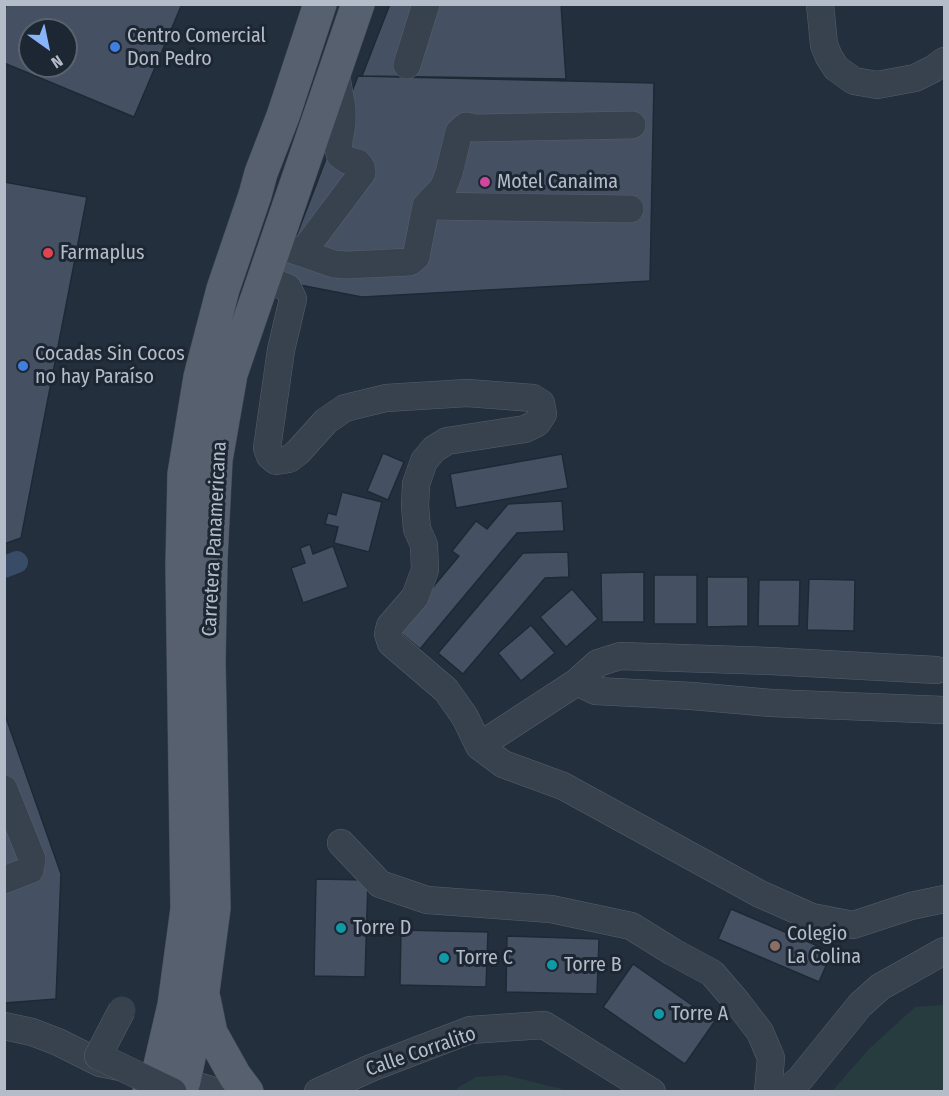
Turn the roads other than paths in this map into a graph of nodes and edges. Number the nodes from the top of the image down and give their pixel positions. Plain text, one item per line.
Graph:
1 (320, 4) edge
2 (358, 4) edge
3 (426, 4) edge
4 (820, 4) edge
5 (945, 61) edge
6 (407, 65) dead end
7 (335, 70) junction
8 (632, 125) dead end
9 (426, 206) junction
10 (630, 209) dead end
11 (289, 249) junction
12 (264, 278) junction
13 (936, 670) dead end
14 (577, 682) junction
15 (945, 710) edge
16 (479, 746) junction
17 (4, 789) edge
18 (341, 843) dead end
19 (4, 880) edge
20 (945, 899) edge
21 (945, 951) edge
22 (203, 992) junction
23 (122, 1010) dead end
24 (4, 1026) edge
25 (172, 1087) edge
26 (217, 1092) edge
27 (247, 1092) edge
28 (318, 1092) edge
29 (652, 1092) edge
30 (768, 1092) edge
31 (784, 1092) edge

1 - 25 main road, Carretera Panamericana
2 - 7 main road, Carretera Panamericana
3 - 6 street
4 - 5 street
7 - 11 main road, Carretera Panamericana
7 - 11 street
8 - 9 street
9 - 10 street
9 - 11 street
11 - 12 main road, Carretera Panamericana
12 - 16 street
12 - 22 main road, Carretera Panamericana
13 - 14 street
14 - 15 street
14 - 16 street
16 - 20 street
17 - 19 street
18 - 30 street
21 - 31 street
22 - 25 main road, Carretera Panamericana
22 - 27 main road
23 - 25 street, bridge
24 - 25 street
25 - 26 street
28 - 29 street, Calle Corralito

